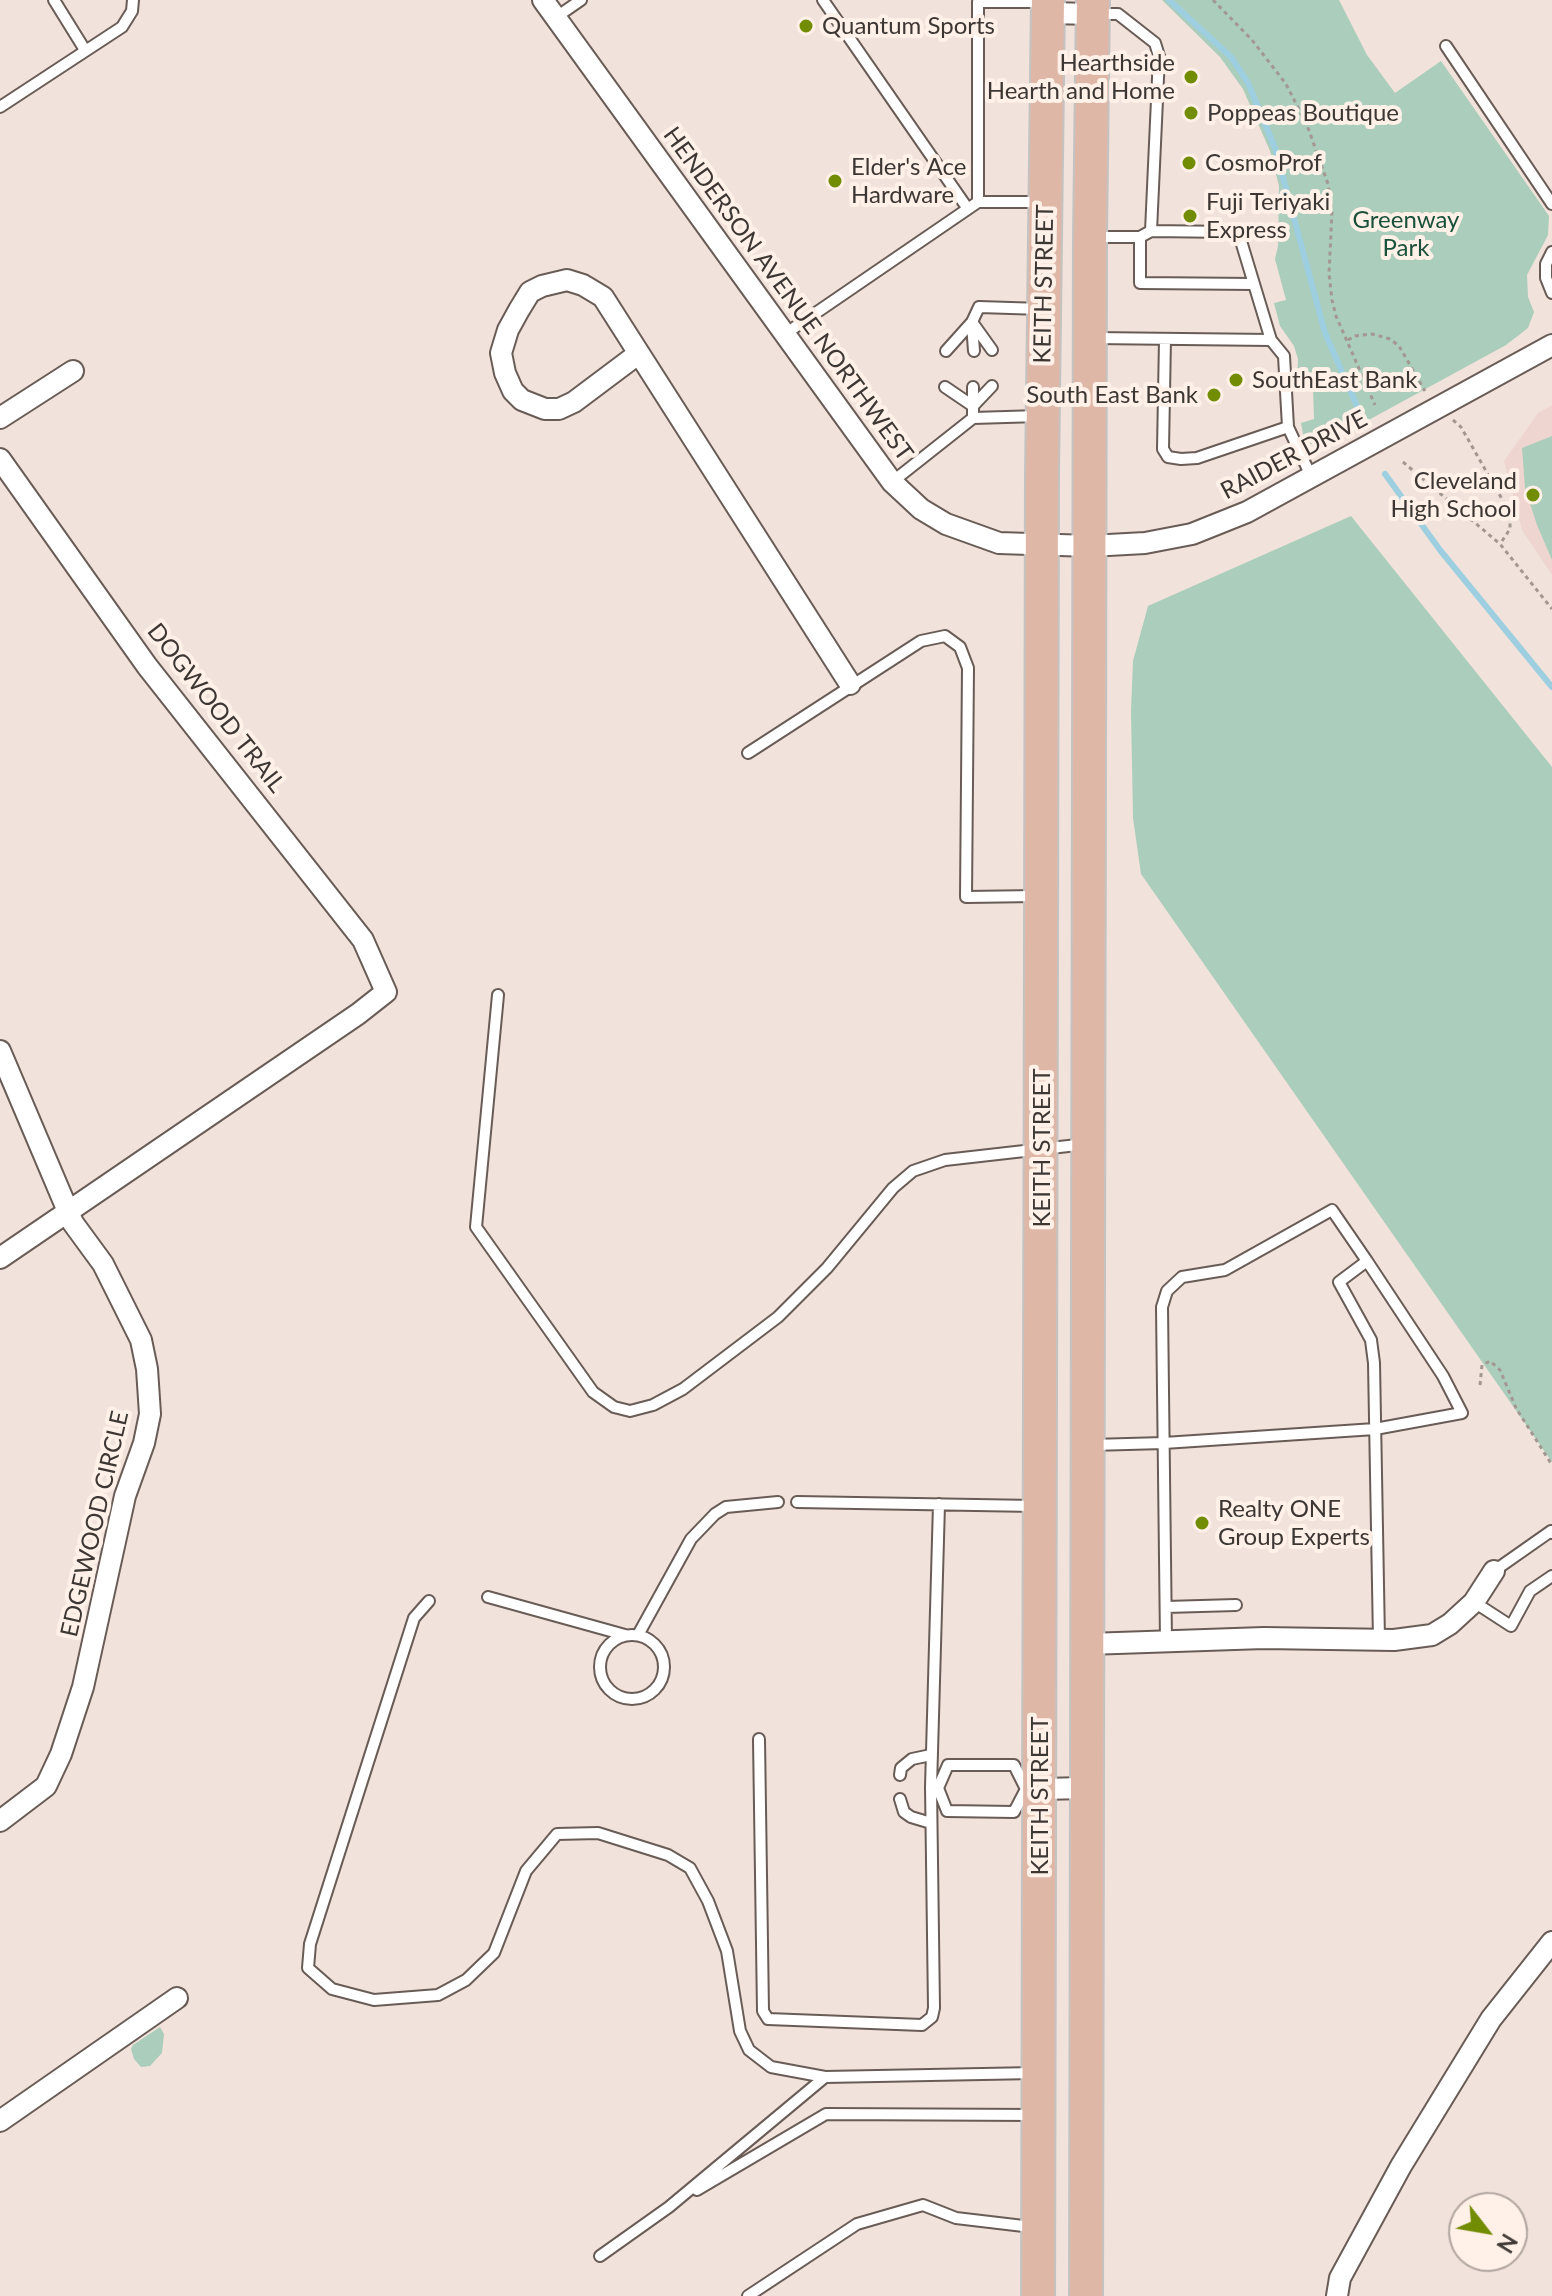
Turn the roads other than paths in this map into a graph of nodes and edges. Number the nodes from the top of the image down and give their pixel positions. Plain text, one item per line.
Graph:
1 (54, 0) edge
2 (133, 0) edge
3 (543, 0) edge
4 (581, 0) edge
5 (823, 0) edge
6 (977, 1) edge
7 (1048, 5) edge
8 (1093, 7) edge
9 (555, 18) junction
10 (1446, 46) dead end
11 (85, 50) junction
12 (0, 107) edge
13 (1045, 202) junction
14 (1552, 204) edge
15 (973, 206) junction
16 (1151, 231) junction
17 (1090, 237) junction
18 (1140, 237) junction
19 (1552, 252) edge
20 (1254, 284) junction
21 (1552, 293) edge
22 (1044, 309) junction
23 (972, 322) junction
24 (785, 334) junction
25 (1091, 338) junction
26 (1165, 339) junction
27 (1271, 340) junction
28 (1552, 345) edge
29 (992, 350) dead end
30 (946, 351) dead end
31 (974, 351) dead end
32 (638, 354) junction
33 (73, 371) dead end
34 (992, 386) dead end
35 (945, 387) dead end
36 (973, 387) dead end
37 (973, 406) junction
38 (1043, 416) junction
39 (0, 418) edge
40 (973, 418) junction
41 (1288, 427) junction
42 (0, 459) edge
43 (1311, 476) junction
44 (892, 482) junction
45 (1042, 545) junction
46 (1090, 546) junction
47 (850, 684) junction
48 (748, 753) dead end
49 (1043, 895) junction
50 (498, 995) dead end
51 (0, 1051) edge
52 (1090, 1069) junction
53 (1090, 1143) junction
54 (1042, 1150) junction
55 (68, 1212) junction
56 (0, 1258) edge
57 (1367, 1261) junction
58 (1375, 1429) junction
59 (1164, 1443) junction
60 (1089, 1445) junction
61 (778, 1502) dead end
62 (797, 1502) dead end
63 (939, 1504) junction
64 (1041, 1506) junction
65 (1552, 1533) edge
66 (1494, 1571) joint
67 (1552, 1576) edge
68 (488, 1597) dead end
69 (429, 1601) dead end
70 (1474, 1602) junction
71 (1236, 1605) dead end
72 (1166, 1607) junction
73 (632, 1635) junction
74 (1379, 1640) junction
75 (1166, 1641) junction
76 (1088, 1644) junction
77 (759, 1739) dead end
78 (931, 1755) junction
79 (900, 1775) dead end
80 (934, 1787) junction
81 (1087, 1788) junction
82 (1033, 1789) junction
83 (900, 1799) dead end
84 (0, 1821) edge
85 (931, 1823) junction
86 (1552, 1942) edge
87 (177, 1998) dead end
88 (1038, 2073) junction
89 (825, 2077) junction
90 (1038, 2115) junction
91 (0, 2121) edge
92 (1086, 2150) junction
93 (669, 2207) junction
94 (1038, 2228) junction
95 (600, 2256) dead end
96 (748, 2296) edge
97 (1038, 2296) edge
98 (1086, 2296) edge
99 (1337, 2296) edge

1 - 11 lane
2 - 11 lane
3 - 9 street, HENDERSON AVENUE NORTHWEST
4 - 9 lane
5 - 15 lane
6 - 7 lane
6 - 15 lane
7 - 8 street
7 - 13 main road, KEITH STREET
8 - 16 lane
8 - 17 main road, KEITH STREET
9 - 24 street, HENDERSON AVENUE NORTHWEST
10 - 14 lane
11 - 12 lane
13 - 15 lane
13 - 22 main road, KEITH STREET
15 - 24 lane
16 - 18 lane
16 - 20 lane
17 - 18 lane
17 - 25 main road, KEITH STREET
18 - 20 lane
19 - 21 lane
20 - 27 lane
22 - 23 lane
22 - 38 main road, KEITH STREET
23 - 29 lane
23 - 30 lane
23 - 31 lane
24 - 44 street, HENDERSON AVENUE NORTHWEST
25 - 26 lane
25 - 46 main road, KEITH STREET
26 - 27 lane
26 - 41 lane
27 - 41 lane
28 - 43 street, RAIDER DRIVE
32 - 32 street
32 - 47 street
33 - 39 street
34 - 37 lane
35 - 37 lane
36 - 37 lane
37 - 40 lane
38 - 40 lane
38 - 45 main road, KEITH STREET
40 - 44 lane
41 - 43 lane
42 - 55 street, DOGWOOD TRAIL
43 - 46 street, RAIDER DRIVE
44 - 45 street, HENDERSON AVENUE NORTHWEST
45 - 46 street, HENDERSON AVENUE NORTHWEST
45 - 49 main road, KEITH STREET
46 - 52 main road, KEITH STREET
47 - 48 lane
47 - 49 lane
49 - 52 main road
49 - 54 main road, KEITH STREET
50 - 54 lane
51 - 55 street, EDGEWOOD CIRCLE
52 - 53 main road, KEITH STREET
53 - 54 lane
53 - 60 main road, KEITH STREET
54 - 64 main road, KEITH STREET
55 - 56 street
55 - 84 street, EDGEWOOD CIRCLE
57 - 58 lane
57 - 58 lane
57 - 59 lane
58 - 59 lane
58 - 74 lane
59 - 60 lane
59 - 72 lane
60 - 76 main road, KEITH STREET
61 - 73 lane
62 - 63 lane
63 - 64 lane
63 - 78 lane
64 - 82 main road, KEITH STREET
65 - 66 lane
66 - 70 street
67 - 70 lane
68 - 73 lane
69 - 89 lane
70 - 74 street
71 - 72 lane
72 - 75 lane
73 - 73 lane
74 - 75 street
75 - 76 street
76 - 81 main road, KEITH STREET
77 - 85 lane
78 - 79 lane
78 - 80 lane
80 - 82 lane
80 - 82 lane
80 - 85 lane
81 - 82 street
81 - 92 main road, KEITH STREET
82 - 88 main road, KEITH STREET
83 - 85 lane
86 - 99 street
87 - 91 street
88 - 89 lane
88 - 90 main road, KEITH STREET
88 - 92 main road
89 - 93 lane
90 - 93 lane
90 - 94 main road, KEITH STREET
92 - 98 main road, KEITH STREET
93 - 95 lane
94 - 96 lane
94 - 97 main road, KEITH STREET

